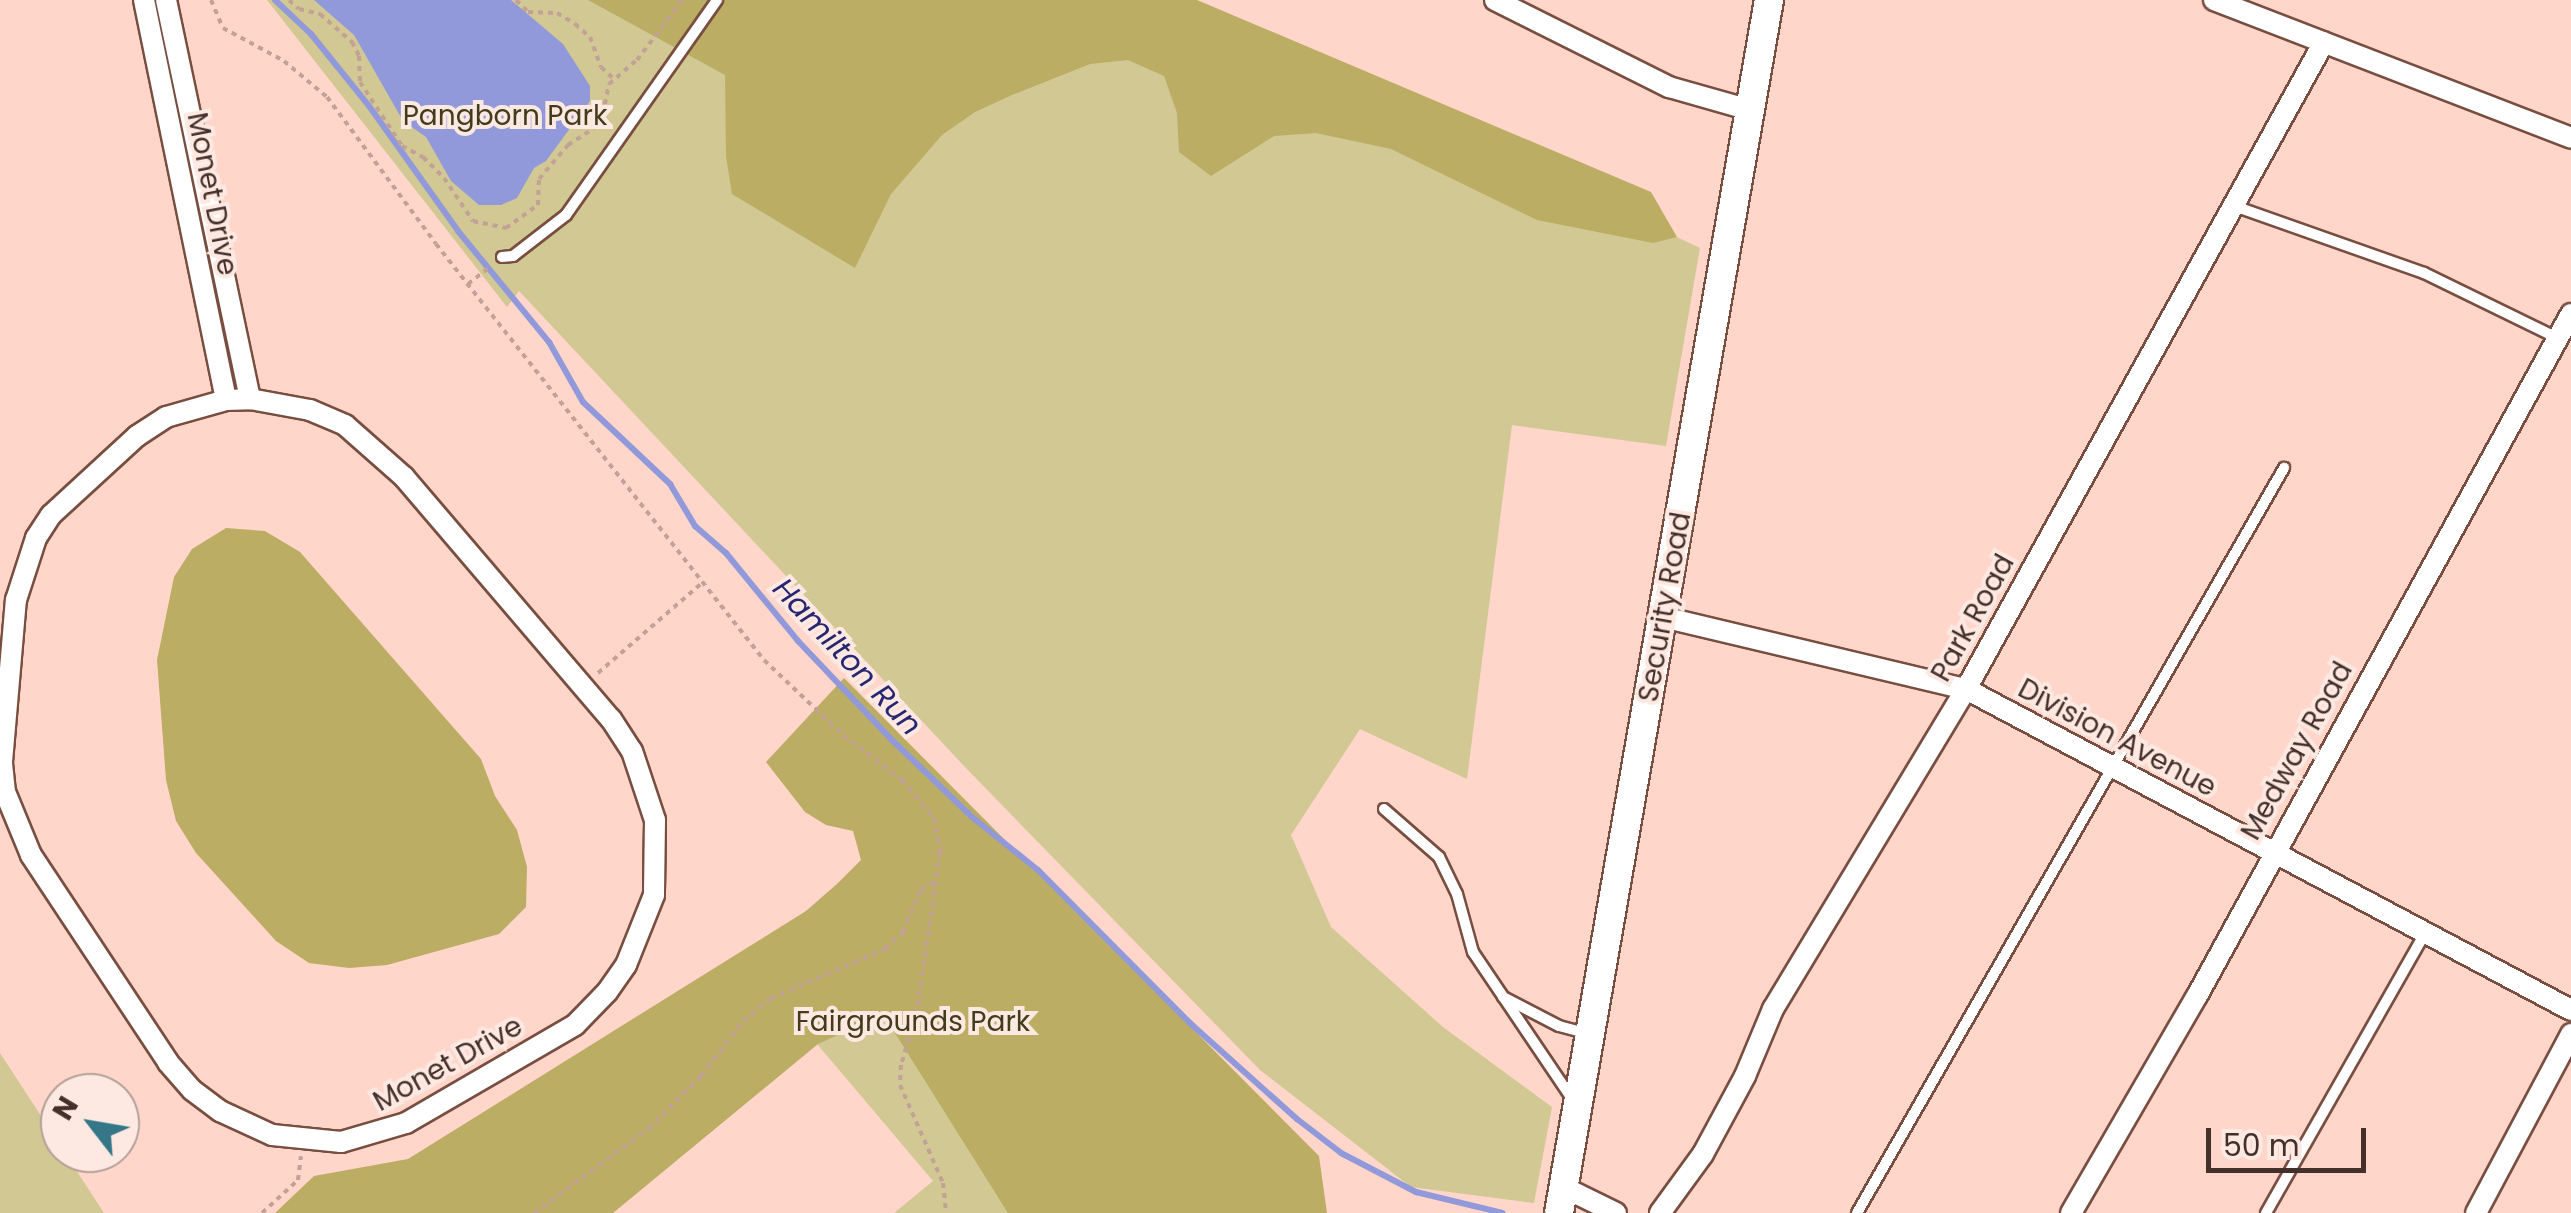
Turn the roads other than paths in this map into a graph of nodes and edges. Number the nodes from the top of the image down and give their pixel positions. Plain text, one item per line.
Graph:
1 (144, 0) edge
2 (166, 0) edge
3 (717, 0) edge
4 (1495, 0) edge
5 (1769, 0) edge
6 (2214, 0) edge
7 (2324, 42) junction
8 (1748, 110) junction
9 (2571, 138) edge
10 (2234, 206) junction
11 (502, 258) road end
12 (2571, 314) edge
13 (2558, 338) junction
14 (250, 399) junction
15 (226, 400) junction
16 (2284, 468) dead end
17 (1663, 617) junction
18 (1966, 689) junction
19 (2114, 768) junction
20 (1384, 809) dead end
21 (2273, 850) junction
22 (2426, 931) junction
23 (1498, 994) junction
24 (2571, 1010) edge
25 (2571, 1034) edge
26 (1590, 1035) junction
27 (1578, 1106) junction
28 (1561, 1200) edge
29 (1616, 1213) edge
30 (1660, 1213) edge
31 (1858, 1213) edge
32 (2071, 1213) edge
33 (2266, 1213) edge
34 (2476, 1213) edge

1 - 15 street, Monet Drive
2 - 14 street, Monet Drive
3 - 11 lane
4 - 8 street
5 - 8 street, Security Road
6 - 7 street
7 - 9 street
7 - 10 street, Park Road
8 - 17 street, Security Road
10 - 13 lane
10 - 18 street, Park Road
12 - 13 street, Medway Road
13 - 21 street, Medway Road
14 - 15 street, Monet Drive
14 - 15 street, Monet Drive
16 - 19 lane
17 - 18 street, Division Avenue
17 - 26 street, Security Road
18 - 19 street, Division Avenue
18 - 30 street, Park Road
19 - 21 street, Division Avenue
19 - 31 lane
20 - 23 lane
21 - 22 street, Division Avenue
21 - 32 street, Medway Road
22 - 24 street, Division Avenue
22 - 33 lane
23 - 26 lane
23 - 27 lane
25 - 34 street
26 - 27 street, Security Road
27 - 28 street, Security Road
28 - 29 street

